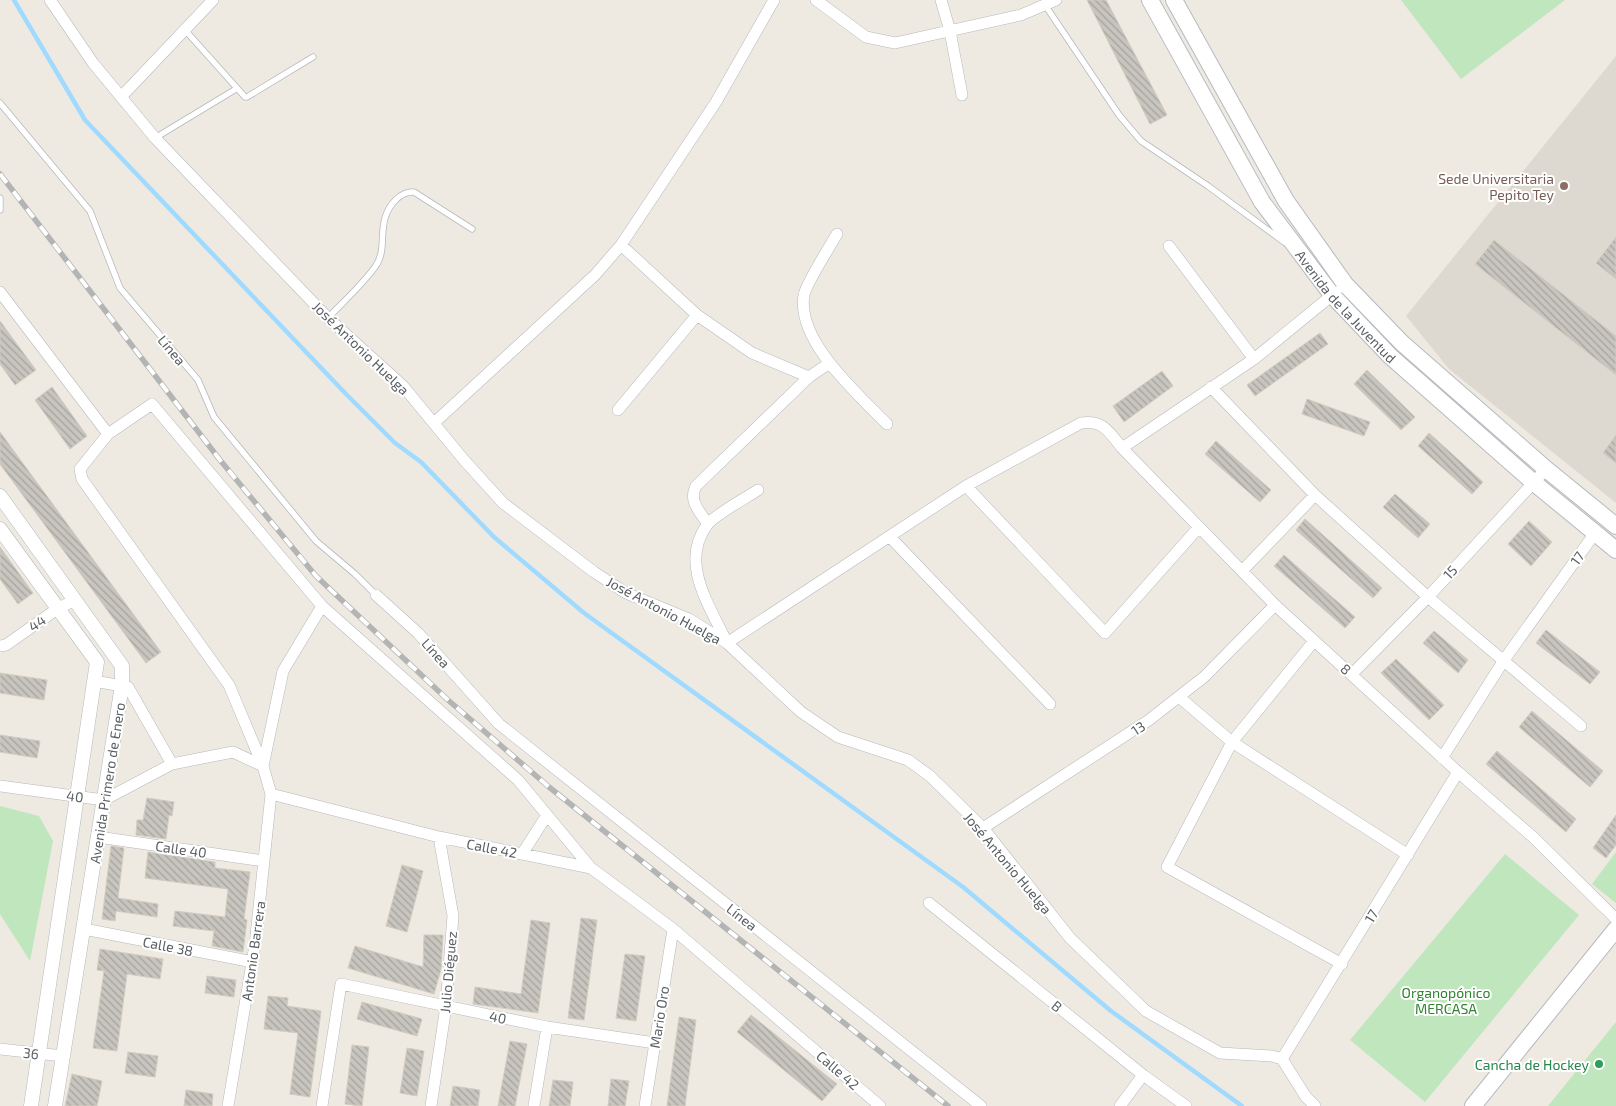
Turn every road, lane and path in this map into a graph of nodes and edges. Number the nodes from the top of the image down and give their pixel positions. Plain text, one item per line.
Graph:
1 (50, 0) edge
2 (213, 0) edge
3 (774, 0) edge
4 (816, 0) edge
5 (941, 0) edge
6 (1056, 0) edge
7 (1150, 0) edge
8 (1174, 0) edge
9 (1044, 2) edge
10 (184, 29) junction
11 (950, 31) junction
12 (313, 57) dead end
13 (236, 89) junction
14 (962, 95) dead end
15 (121, 97) junction
16 (0, 103) edge
17 (155, 138) junction
18 (0, 198) edge
19 (0, 210) edge
20 (472, 229) dead end
21 (837, 234) dead end
22 (621, 245) junction
23 (1169, 246) dead end
24 (1299, 254) junction
25 (1346, 284) junction
26 (0, 292) edge
27 (1332, 295) junction
28 (697, 315) junction
29 (328, 318) junction
30 (1402, 343) junction
31 (1390, 356) junction
32 (1254, 359) junction
33 (828, 364) junction
34 (809, 378) junction
35 (1211, 387) junction
36 (618, 410) dead end
37 (434, 423) junction
38 (886, 424) dead end
39 (108, 434) junction
40 (1122, 448) junction
41 (1546, 469) junction
42 (1533, 482) junction
43 (966, 486) junction
44 (758, 490) dead end
45 (1315, 495) junction
46 (0, 496) edge
47 (708, 524) junction
48 (1616, 526) edge
49 (1198, 527) junction
50 (0, 529) edge
51 (1595, 533) junction
52 (890, 538) junction
53 (1616, 550) edge
54 (1242, 571) junction
55 (376, 595) joint
56 (1428, 596) junction
57 (75, 600) junction
58 (1275, 605) junction
59 (322, 606) junction
60 (57, 609) junction
61 (1314, 641) junction
62 (726, 642) junction
63 (0, 646) edge
64 (1504, 660) junction
65 (1352, 674) junction
66 (94, 682) junction
67 (122, 685) junction
68 (1179, 698) junction
69 (1050, 704) dead end
70 (1581, 726) dead end
71 (1232, 742) junction
72 (1442, 758) junction
73 (172, 764) junction
74 (262, 766) junction
75 (1458, 772) junction
76 (0, 786) edge
77 (271, 794) junction
78 (77, 797) junction
79 (104, 800) junction
80 (547, 815) junction
81 (983, 828) junction
82 (98, 837) junction
83 (438, 838) junction
84 (522, 854) junction
85 (1408, 854) junction
86 (264, 861) junction
87 (591, 868) junction
88 (929, 903) dead end
89 (84, 929) junction
90 (673, 929) junction
91 (1615, 929) edge
92 (253, 962) junction
93 (1342, 964) junction
94 (446, 1006) junction
95 (547, 1026) junction
96 (655, 1043) junction
97 (0, 1049) edge
98 (40, 1054) junction
99 (63, 1056) junction
100 (1282, 1059) junction
101 (1143, 1075) junction
102 (31, 1106) edge
103 (55, 1106) edge
104 (228, 1106) edge
105 (322, 1106) edge
106 (431, 1106) edge
107 (534, 1106) edge
108 (645, 1106) edge
109 (880, 1106) edge
110 (981, 1106) edge
111 (1120, 1106) edge
112 (1186, 1106) edge
113 (1315, 1106) edge
114 (1473, 1106) edge

1 - 15 street, José Antonio Huelga
2 - 10 street
3 - 22 street
4 - 11 street
5 - 11 street
6 - 9 street
7 - 24 main road, Avenida de la Juventud
8 - 25 main road, Avenida de la Juventud
9 - 11 street
9 - 24 lane
10 - 13 lane
10 - 15 street
11 - 14 street
12 - 13 lane
13 - 17 lane
15 - 17 street, José Antonio Huelga
16 - 55 lane, Línea
17 - 29 street, José Antonio Huelga
18 - 19 lane
20 - 29 lane
21 - 33 street
22 - 28 street
22 - 37 street
23 - 32 street
24 - 27 main road, Avenida de la Juventud
25 - 27 street
25 - 30 main road, Avenida de la Juventud
26 - 39 street
27 - 31 main road, Avenida de la Juventud
27 - 32 street
28 - 34 street
28 - 36 street
29 - 37 street, José Antonio Huelga
30 - 31 main road
30 - 41 main road, Avenida de la Juventud
31 - 42 main road, Avenida de la Juventud
32 - 35 street
33 - 34 street
33 - 38 street
34 - 47 street
35 - 40 street
35 - 45 street
37 - 62 street, José Antonio Huelga
39 - 59 street
39 - 74 street
40 - 43 street, 8
40 - 49 street, 8
41 - 42 street, 15
41 - 48 main road, Avenida de la Juventud
42 - 51 main road, Avenida de la Juventud
42 - 56 street, 15
43 - 49 street
43 - 52 street
44 - 47 street
45 - 54 street
45 - 56 street
46 - 57 street, Avenida Primero de Enero
47 - 62 street
49 - 54 street, 8
50 - 60 street, Avenida Primero de Enero
51 - 53 main road, Avenida de la Juventud
51 - 64 street, 17
52 - 62 street
52 - 69 street
54 - 58 street, 8
55 - 110 street, Línea
56 - 64 street
56 - 65 street, 15
57 - 60 street, 44
57 - 67 street, Avenida Primero de Enero
58 - 61 street, 8
58 - 68 street, 13
59 - 74 street
59 - 80 street
60 - 63 street, 44
60 - 66 street, Avenida Primero de Enero
61 - 65 street, 8
61 - 71 street
62 - 81 street, José Antonio Huelga
64 - 70 street
64 - 72 street, 17
65 - 72 street, 8
66 - 67 street
66 - 78 street, Avenida Primero de Enero
67 - 73 street
67 - 79 street, Avenida Primero de Enero
68 - 71 street
68 - 81 street, 13
71 - 85 street
71 - 93 street
72 - 75 street, 8
73 - 74 street
73 - 79 street, 40
74 - 77 street
75 - 85 street, 17
75 - 91 street, 8
76 - 78 street, 40
77 - 83 street, Calle 42
77 - 86 street, Antonio Barrera
78 - 79 street, 40
78 - 98 street, Avenida Primero de Enero
79 - 82 street, Avenida Primero de Enero
80 - 84 street
80 - 87 street
81 - 100 street, José Antonio Huelga
82 - 86 street, Calle 40
82 - 89 street, Avenida Primero de Enero
83 - 84 street, Calle 42
83 - 94 street, Julio Diéguez
84 - 87 street, Calle 42
85 - 93 street, 17
86 - 92 street, Antonio Barrera
87 - 90 street, Calle 42
88 - 101 street, B
89 - 92 street, Calle 38
89 - 99 street, Avenida Primero de Enero
90 - 96 street, Mario Oro
90 - 109 street, Calle 42
91 - 114 main road
92 - 104 street, Antonio Barrera
93 - 100 street, 17
94 - 95 street, 40
94 - 105 street, 40
94 - 106 street, Julio Diéguez
95 - 96 street, 40
95 - 107 street
96 - 108 street, Mario Oro
97 - 98 street, 36
98 - 99 street, 36
98 - 102 street, Avenida Primero de Enero
99 - 103 street, Avenida Primero de Enero
100 - 113 street
101 - 111 street
101 - 112 street, B

